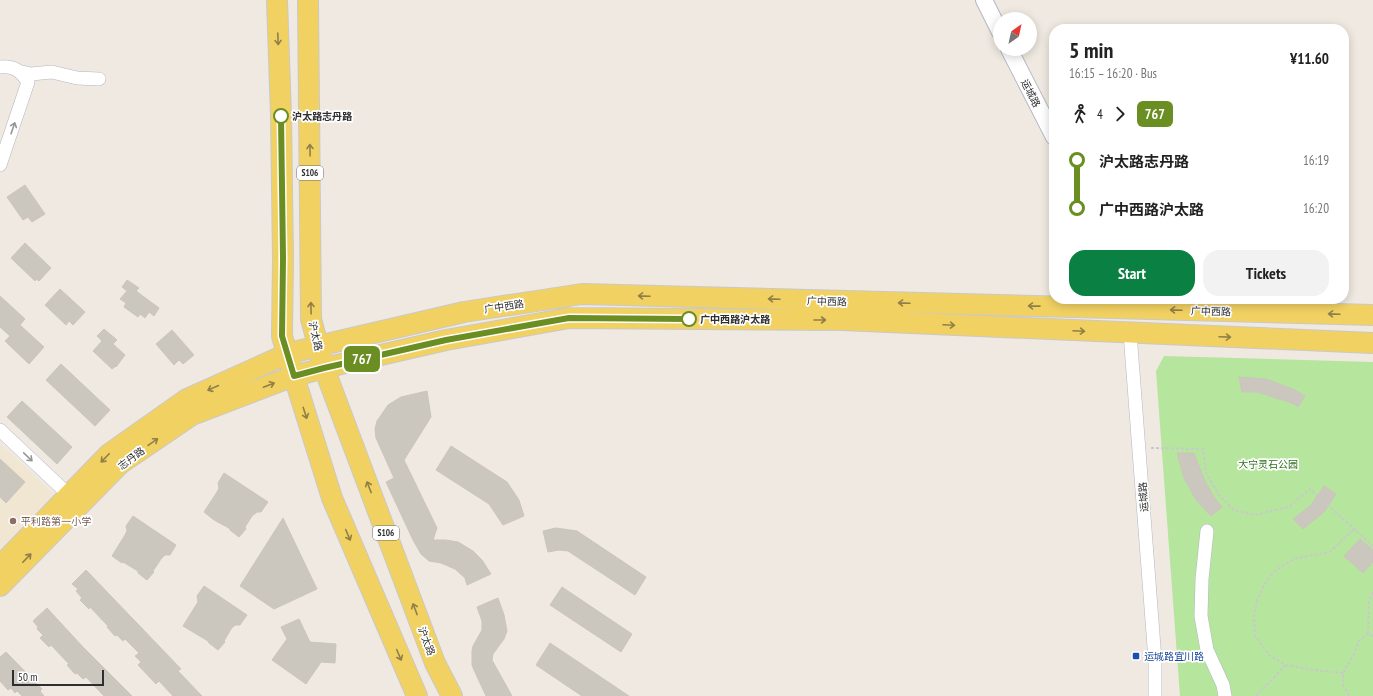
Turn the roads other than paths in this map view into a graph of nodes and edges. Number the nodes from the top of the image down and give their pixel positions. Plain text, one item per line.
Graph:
1 (277, 0) edge
2 (308, 0) edge
3 (984, 0) edge
4 (993, 18) edge
5 (1013, 56) edge
6 (0, 67) edge
7 (22, 72) junction
8 (100, 79) dead end
9 (1049, 127) edge
10 (0, 165) edge
11 (1049, 303) edge
12 (1127, 304) edge
13 (1373, 315) edge
14 (1130, 333) junction
15 (1373, 343) edge
16 (318, 346) junction
17 (287, 354) junction
18 (324, 368) junction
19 (294, 376) junction
20 (0, 430) edge
21 (69, 496) junction
22 (1207, 531) dead end
23 (0, 566) edge
24 (0, 586) edge
25 (417, 696) edge
26 (452, 696) edge
27 (1155, 696) edge
28 (1225, 696) edge

1 -> 17 main road
16 -> 2 main road, 沪太路 / S106
3 - 4 street
5 - 9 street, 运城路
6 - 7 street
7 - 8 street
10 -> 7 street
11 -> 16 main road, 广中西路
13 -> 12 main road, 广中西路
12 - 14 street, 运城路
14 -> 15 main road, 广中西路
18 -> 14 main road, 广中西路
14 - 27 street, 运城路
16 - 17 main road, 广中西路
16 - 18 main road, 沪太路 / S106
17 - 19 main road
17 -> 21 main road, 志丹路
18 - 19 main road, 广中西路
26 -> 18 main road, 沪太路 / S106
24 -> 19 main road, 志丹路
19 -> 25 main road
20 -> 21 street
21 - 23 main road, 志丹路
22 - 28 street

